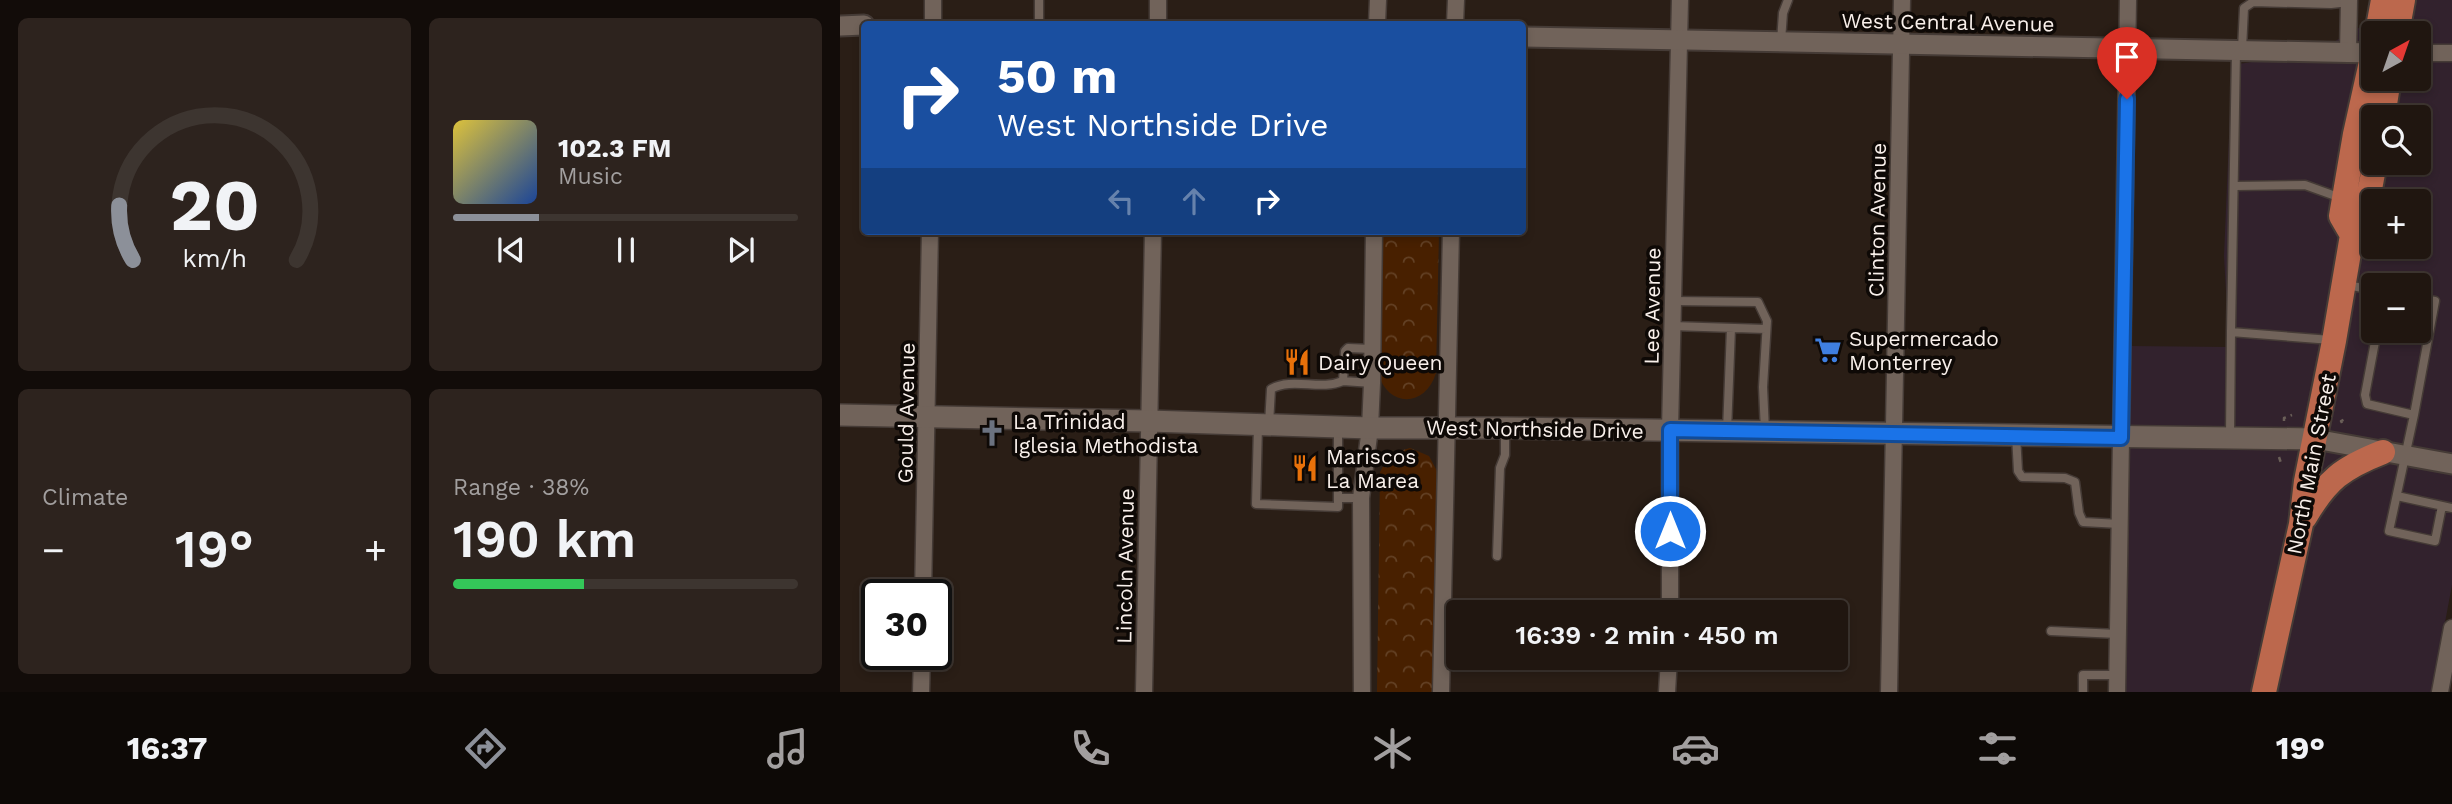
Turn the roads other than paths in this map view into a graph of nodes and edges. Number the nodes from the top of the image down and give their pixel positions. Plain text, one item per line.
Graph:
1 (933, 0) edge
2 (1039, 0) edge
3 (1158, 0) edge
4 (1378, 0) edge
5 (1456, 0) edge
6 (1680, 0) edge
7 (1788, 0) edge
8 (1902, 0) edge
9 (2128, 0) edge
10 (2383, 0) edge
11 (2403, 0) edge
12 (2349, 1) edge
13 (933, 21) edge
14 (1039, 21) edge
15 (1158, 21) edge
16 (1377, 21) edge
17 (1455, 21) edge
18 (2379, 21) edge
19 (2399, 21) edge
20 (840, 26) edge
21 (861, 26) edge
22 (1526, 37) edge
23 (1679, 40) junction
24 (1781, 42) junction
25 (1901, 44) junction
26 (2127, 48) junction
27 (2239, 51) junction
28 (2348, 53) junction
29 (2361, 53) edge
30 (2431, 53) edge
31 (2452, 53) edge
32 (2365, 91) edge
33 (2373, 175) edge
34 (2235, 186) junction
35 (2344, 199) junction
36 (930, 235) edge
37 (1153, 235) edge
38 (1374, 235) edge
39 (1451, 235) edge
40 (2352, 235) junction
41 (2344, 285) junction
42 (2361, 288) edge
43 (2431, 300) edge
44 (1673, 301) junction
45 (2431, 314) edge
46 (1672, 326) junction
47 (1731, 328) junction
48 (1766, 329) junction
49 (2231, 332) junction
50 (2334, 341) junction
51 (2378, 343) edge
52 (2423, 343) edge
53 (1371, 349) junction
54 (1343, 381) junction
55 (1372, 383) junction
56 (840, 415) edge
57 (2414, 415) junction
58 (928, 417) junction
59 (1149, 421) junction
60 (1264, 424) junction
61 (1338, 426) junction
62 (1448, 427) junction
63 (1370, 428) junction
64 (1505, 428) junction
65 (1670, 430) junction
66 (1727, 431) junction
67 (1765, 431) junction
68 (1894, 433) junction
69 (2016, 435) junction
70 (2121, 438) junction
71 (2230, 438) junction
72 (2315, 439) junction
73 (2394, 453) junction
74 (2452, 464) edge
75 (2396, 496) junction
76 (1338, 498) junction
77 (1361, 498) junction
78 (2442, 506) junction
79 (2452, 508) edge
80 (2120, 524) junction
81 (2301, 524) junction
82 (1497, 556) dead end
83 (923, 579) edge
84 (1670, 600) edge
85 (2452, 628) edge
86 (2051, 631) dead end
87 (2118, 634) junction
88 (922, 670) edge
89 (1668, 670) edge
90 (2117, 675) junction
91 (921, 692) edge
92 (1144, 692) edge
93 (1362, 692) edge
94 (1441, 692) edge
95 (1667, 692) edge
96 (1889, 692) edge
97 (2084, 692) edge
98 (2117, 692) edge
99 (2264, 692) edge
100 (2440, 692) edge

1 - 13 street
2 - 14 lane
3 - 15 street
4 - 16 street
5 - 17 street
6 - 23 street, Lee Avenue
7 - 24 lane
8 - 25 street, Clinton Avenue
9 - 26 street
10 - 18 main road
11 - 19 main road
12 - 27 lane
12 - 28 street
20 - 21 street
22 - 23 street, West Central Avenue
23 - 24 street, West Central Avenue
23 - 44 street, Lee Avenue
24 - 25 street, West Central Avenue
25 - 26 street, West Central Avenue
25 - 68 street, Clinton Avenue
26 - 27 street, West Central Avenue
26 - 70 street
27 - 28 street, West Central Avenue
27 - 34 lane
28 - 29 street, West Central Avenue
30 - 31 street
32 - 35 main road, North Main Street
33 - 40 main road, North Main Street
34 - 35 lane
34 - 49 lane
35 - 40 main road, North Main Street
36 - 58 street, Gould Avenue
37 - 59 street, Lincoln Avenue
38 - 53 street
39 - 62 street
40 - 41 main road, North Main Street
41 - 42 lane
41 - 50 main road, North Main Street
43 - 45 lane
44 - 46 street, Lee Avenue
44 - 48 lane
46 - 47 lane
46 - 65 street, Lee Avenue
47 - 48 lane
47 - 66 lane
48 - 67 lane
49 - 50 lane
49 - 71 lane
50 - 72 main road, North Main Street
51 - 57 lane
52 - 57 lane
53 - 54 lane
53 - 55 street
54 - 55 lane
54 - 60 lane
55 - 63 street
56 - 58 main road, West Northside Drive
57 - 73 lane
58 - 59 main road, West Northside Drive
58 - 83 street, Gould Avenue
59 - 60 main road, West Northside Drive
59 - 92 street, Lincoln Avenue
60 - 61 main road, West Northside Drive
60 - 76 lane
61 - 63 main road, West Northside Drive
61 - 76 lane
62 - 63 main road, West Northside Drive
62 - 64 main road, West Northside Drive
62 - 94 street
63 - 77 street
64 - 65 main road, West Northside Drive
64 - 82 lane
65 - 66 main road, West Northside Drive
65 - 84 street, Lee Avenue
66 - 67 main road, West Northside Drive
67 - 68 main road, West Northside Drive
68 - 69 main road, West Northside Drive
68 - 96 street, Clinton Avenue
69 - 70 main road, West Northside Drive
69 - 80 lane
70 - 71 main road, West Northside Drive
70 - 80 street
71 - 72 main road, West Northside Drive
72 - 73 street
72 - 81 main road, North Main Street
73 - 74 street
73 - 75 lane
73 - 81 main road
75 - 78 lane
75 - 78 lane
76 - 77 lane
77 - 93 street
78 - 79 lane
80 - 87 street
81 - 99 main road, North Main Street
85 - 100 street
86 - 87 lane
87 - 90 street
88 - 91 street
89 - 95 street
90 - 97 lane
90 - 98 street

